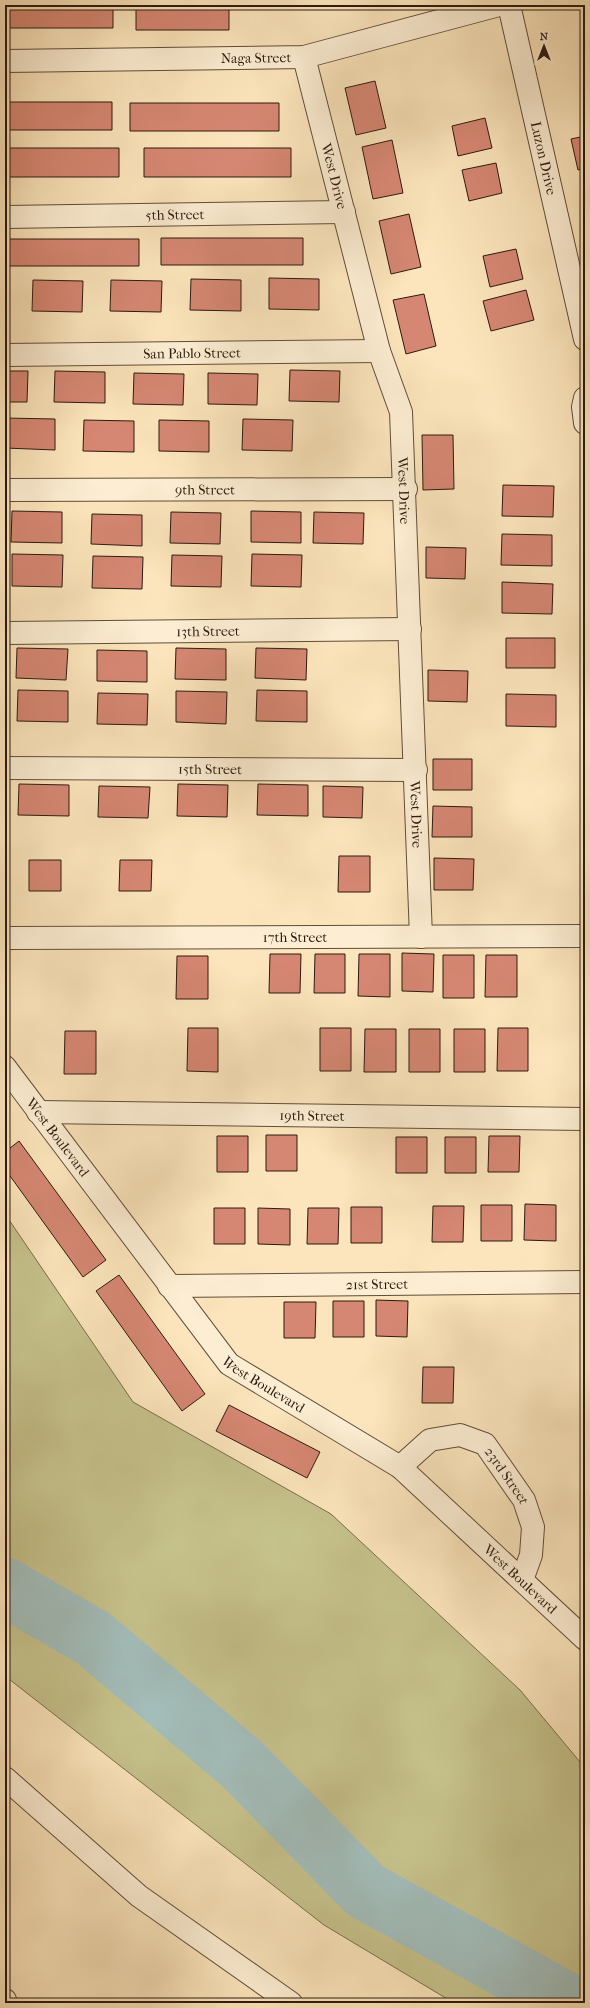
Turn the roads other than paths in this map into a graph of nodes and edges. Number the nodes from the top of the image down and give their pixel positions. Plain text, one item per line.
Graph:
1 (500, 5) edge
2 (509, 5) edge
3 (304, 57) junction
4 (5, 61) edge
5 (344, 212) junction
6 (5, 218) edge
7 (582, 315) edge
8 (585, 339) edge
9 (379, 351) junction
10 (5, 355) edge
11 (585, 398) edge
12 (585, 423) edge
13 (406, 489) junction
14 (5, 490) edge
15 (410, 629) junction
16 (5, 633) edge
17 (5, 768) edge
18 (416, 770) junction
19 (585, 936) edge
20 (421, 937) junction
21 (5, 938) edge
22 (5, 1067) edge
23 (38, 1112) junction
24 (585, 1119) edge
25 (585, 1282) edge
26 (169, 1286) junction
27 (400, 1467) junction
28 (522, 1580) junction
29 (585, 1639) edge
30 (5, 1778) edge
31 (5, 2000) edge
32 (6, 2003) edge
33 (291, 2003) edge

1 - 3 street, Naga Street
2 - 7 street, Luzon Drive
3 - 4 street, Naga Street
3 - 5 street, West Drive
5 - 6 street, 5th Street
5 - 9 street, West Drive
7 - 8 street, Luzon Drive
9 - 10 street, San Pablo Street
9 - 13 street, West Drive
11 - 12 street
13 - 14 street, 9th Street
13 - 15 street, West Drive
15 - 16 street, 13th Street
15 - 18 street, West Drive
17 - 18 street, 15th Street
18 - 20 street, West Drive
19 - 20 street, 17th Street
20 - 21 street, 17th Street
22 - 23 street, West Boulevard
23 - 24 street, 19th Street
23 - 26 street, West Boulevard
25 - 26 street, 21st Street
26 - 27 street, West Boulevard
27 - 28 street, West Boulevard
27 - 28 street, 23rd Street
28 - 29 street, West Boulevard
30 - 33 street
31 - 32 street

